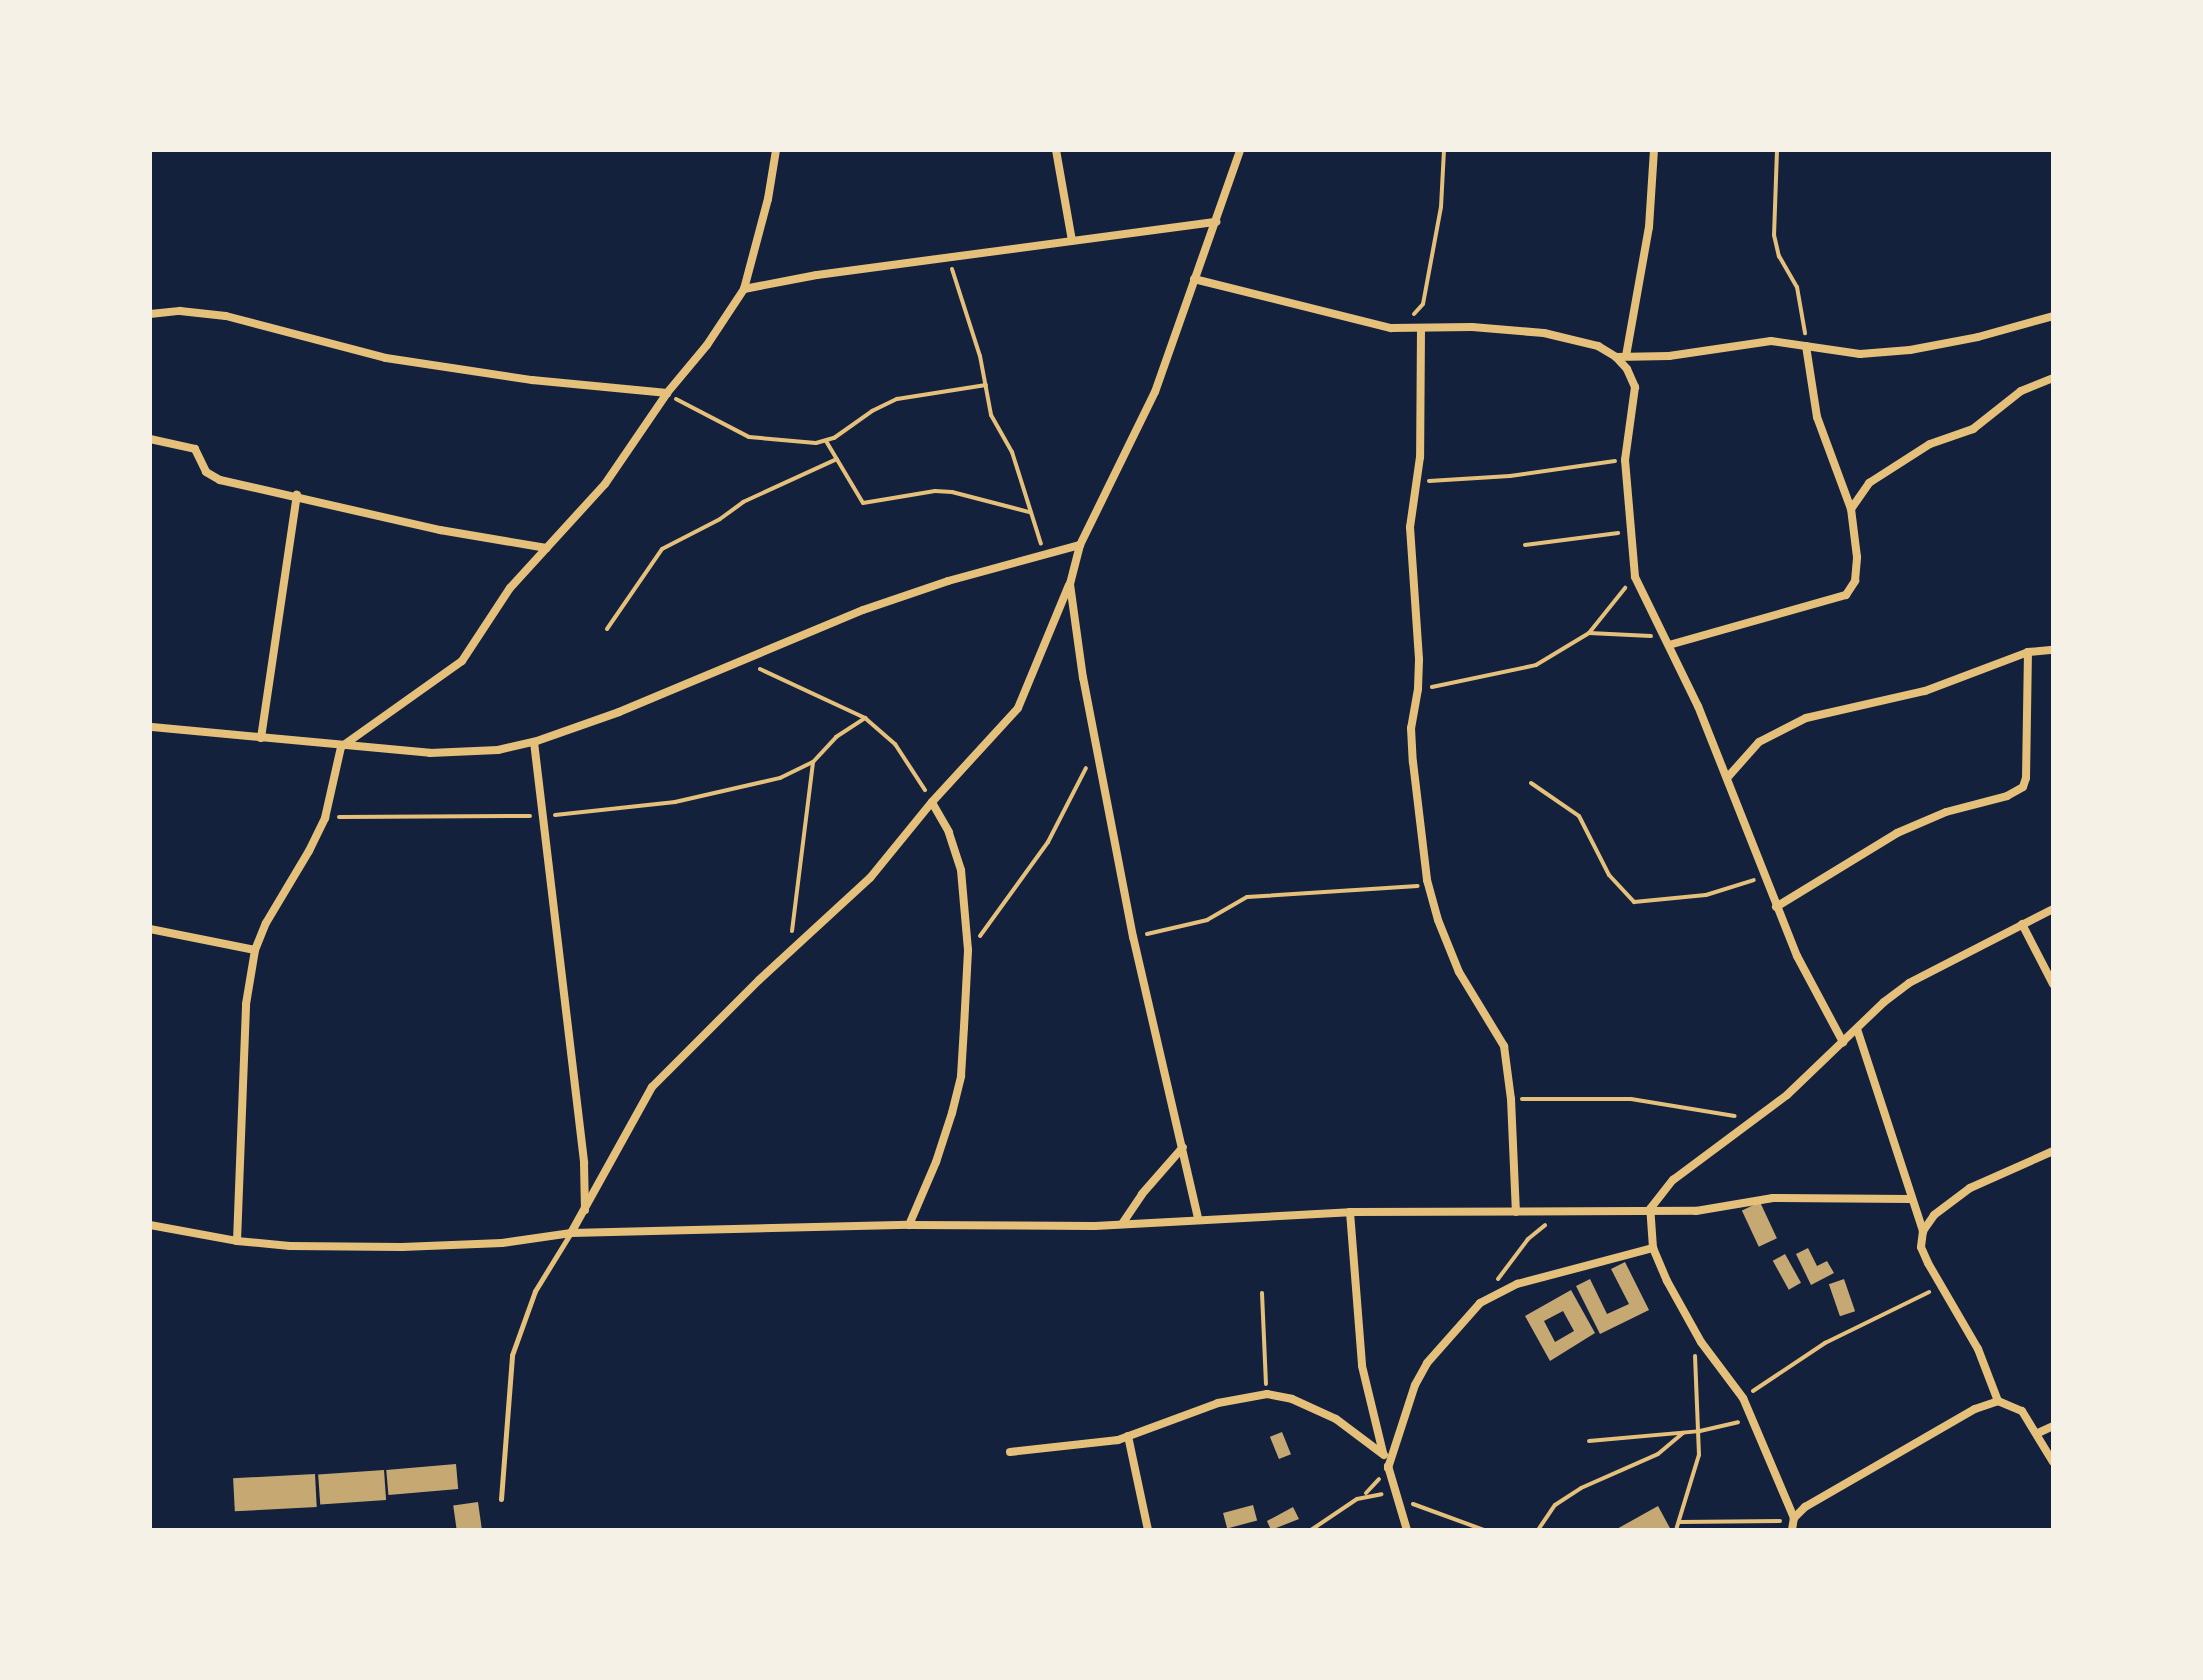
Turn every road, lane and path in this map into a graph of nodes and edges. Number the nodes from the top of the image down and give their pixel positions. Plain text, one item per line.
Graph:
1 (776, 150) edge
2 (1056, 150) edge
3 (1240, 150) edge
4 (1444, 150) edge
5 (1654, 150) edge
6 (1777, 150) edge
7 (1216, 222) junction
8 (1072, 241) junction
9 (948, 257) junction
10 (1194, 279) junction
11 (744, 289) junction
12 (150, 314) edge
13 (2053, 316) edge
14 (1391, 328) junction
15 (1421, 328) junction
16 (1806, 346) junction
17 (1621, 356) junction
18 (2053, 378) edge
19 (986, 385) junction
20 (667, 393) junction
21 (150, 439) edge
22 (826, 441) junction
23 (837, 459) junction
24 (1625, 460) junction
25 (1416, 481) junction
26 (297, 495) junction
27 (1851, 509) junction
28 (1029, 512) junction
29 (1629, 532) junction
30 (1080, 545) junction
31 (1525, 545) dead end
32 (546, 548) junction
33 (1044, 554) junction
34 (1635, 577) junction
35 (1070, 584) junction
36 (607, 629) dead end
37 (1589, 633) junction
38 (1667, 641) junction
39 (2053, 650) edge
40 (2028, 652) junction
41 (743, 661) junction
42 (1418, 689) junction
43 (865, 718) junction
44 (152, 727) dead end
45 (261, 738) junction
46 (534, 742) junction
47 (341, 747) junction
48 (1097, 748) junction
49 (813, 762) junction
50 (1727, 778) junction
51 (1531, 783) dead end
52 (932, 802) junction
53 (544, 816) junction
54 (325, 818) junction
55 (1764, 877) junction
56 (1428, 886) junction
57 (1776, 907) junction
58 (2053, 909) edge
59 (2022, 924) junction
60 (150, 929) edge
61 (1133, 937) junction
62 (255, 950) junction
63 (968, 950) junction
64 (789, 953) junction
65 (2053, 984) edge
66 (1857, 1029) junction
67 (1843, 1042) junction
68 (1511, 1099) junction
69 (1754, 1119) junction
70 (1183, 1147) junction
71 (2053, 1151) edge
72 (1911, 1199) junction
73 (1650, 1209) junction
74 (1563, 1210) junction
75 (585, 1211) junction
76 (1350, 1212) junction
77 (1516, 1212) junction
78 (1198, 1218) junction
79 (1122, 1224) junction
80 (150, 1225) edge
81 (909, 1225) junction
82 (1923, 1231) junction
83 (571, 1233) junction
84 (237, 1241) junction
85 (1653, 1248) junction
86 (1942, 1285) junction
87 (1262, 1293) dead end
88 (1480, 1303) junction
89 (1693, 1330) junction
90 (1267, 1394) junction
91 (1743, 1398) junction
92 (1998, 1401) junction
93 (1752, 1418) junction
94 (2053, 1426) edge
95 (1700, 1431) junction
96 (1683, 1433) junction
97 (2038, 1433) junction
98 (1128, 1436) junction
99 (1589, 1441) dead end
100 (1010, 1452) dead end
101 (1384, 1455) junction
102 (2053, 1462) edge
103 (1388, 1468) junction
104 (1399, 1498) junction
105 (501, 1499) dead end
106 (1679, 1522) junction
107 (1793, 1524) edge
108 (1148, 1530) edge
109 (1311, 1530) edge
110 (1407, 1530) edge
111 (1484, 1530) edge
112 (1538, 1530) edge
113 (1676, 1530) edge

1 - 11 street
2 - 8 street
3 - 7 street
4 - 14 path
5 - 17 street
6 - 16 path
7 - 8 street
7 - 10 street
8 - 9 street
9 - 11 street
9 - 19 path
10 - 14 street
10 - 30 street
11 - 20 street
12 - 20 street
13 - 16 street
14 - 15 street
15 - 17 street
15 - 25 street
16 - 17 street
16 - 27 street
17 - 24 street
18 - 27 street
19 - 22 path
19 - 28 path
20 - 22 path
20 - 32 street
21 - 26 street
22 - 23 path
23 - 28 path
23 - 36 path
24 - 25 path
24 - 29 street
25 - 42 street
26 - 32 street
26 - 45 street
27 - 38 street
28 - 33 path
29 - 31 path
29 - 34 street
30 - 33 street
30 - 35 street
32 - 47 street
33 - 41 street
34 - 37 path
34 - 38 street
35 - 48 street
35 - 52 street
37 - 38 path
37 - 42 path
38 - 50 street
39 - 40 street
40 - 50 street
40 - 57 street
41 - 43 path
41 - 46 street
42 - 56 street
43 - 49 path
43 - 52 path
44 - 45 street
45 - 47 street
46 - 47 street
46 - 53 street
47 - 54 street
48 - 61 street
48 - 63 path
49 - 53 path
49 - 64 path
50 - 55 street
51 - 55 path
52 - 63 street
52 - 64 street
53 - 54 path
53 - 75 street
54 - 62 street
55 - 57 street
56 - 61 path
56 - 68 street
57 - 67 street
58 - 59 street
59 - 65 street
59 - 66 street
60 - 62 street
61 - 70 street
62 - 84 street
63 - 81 street
64 - 75 street
66 - 67 street
66 - 72 street
67 - 69 street
68 - 69 path
68 - 77 street
69 - 73 street
70 - 78 street
70 - 79 street
71 - 82 street
72 - 73 street
72 - 82 street
73 - 74 street
73 - 85 street
74 - 77 street
74 - 88 path
75 - 83 street
76 - 77 street
76 - 78 street
76 - 101 street
78 - 79 street
79 - 81 street
80 - 84 street
81 - 83 street
82 - 86 street
83 - 84 street
83 - 105 lane
85 - 88 street
85 - 89 street
86 - 91 path
86 - 92 street
87 - 90 path
88 - 103 street
89 - 91 street
89 - 95 path
90 - 98 street
90 - 101 street
91 - 93 street
92 - 97 street
92 - 107 street
93 - 95 path
93 - 107 street
94 - 97 street
95 - 96 path
95 - 106 path
96 - 99 path
96 - 112 path
97 - 102 street
98 - 100 street
98 - 108 street
101 - 103 street
103 - 104 street
104 - 109 path
104 - 110 street
104 - 111 path
106 - 107 path
106 - 113 path

